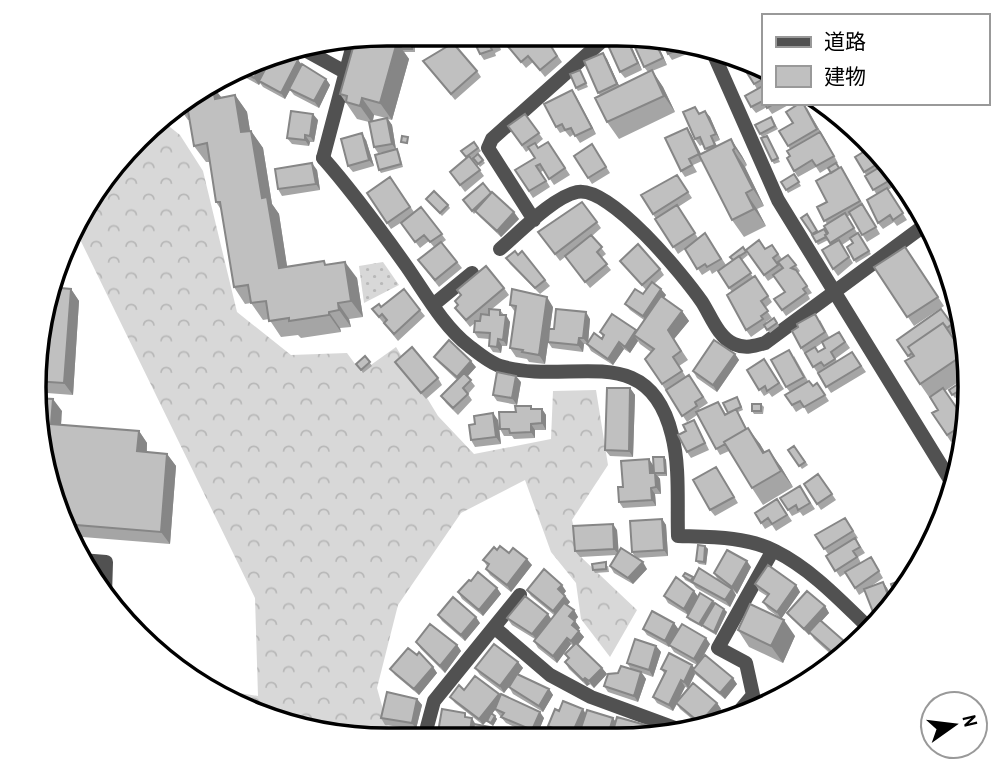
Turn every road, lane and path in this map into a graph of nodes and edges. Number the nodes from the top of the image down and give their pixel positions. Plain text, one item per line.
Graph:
1 (597, 46) edge
2 (352, 47) edge
3 (312, 54) edge
4 (717, 61) edge
5 (345, 72) junction
6 (534, 220) junction
7 (919, 229) edge
8 (500, 249) dead end
9 (472, 273) dead end
10 (835, 289) junction
11 (433, 305) junction
12 (946, 474) edge
13 (773, 550) junction
14 (93, 561) edge
15 (105, 580) edge
16 (520, 595) dead end
17 (863, 622) edge
18 (495, 628) junction
19 (746, 703) edge
20 (666, 725) edge
21 (427, 728) edge

1 - 6 street
2 - 5 street
3 - 5 street
4 - 10 street
5 - 11 street
6 - 8 street
6 - 10 street
7 - 10 street
9 - 11 street
10 - 12 street
11 - 13 street
13 - 17 street
13 - 19 street
14 - 15 street
16 - 18 street
18 - 20 street
18 - 21 street

